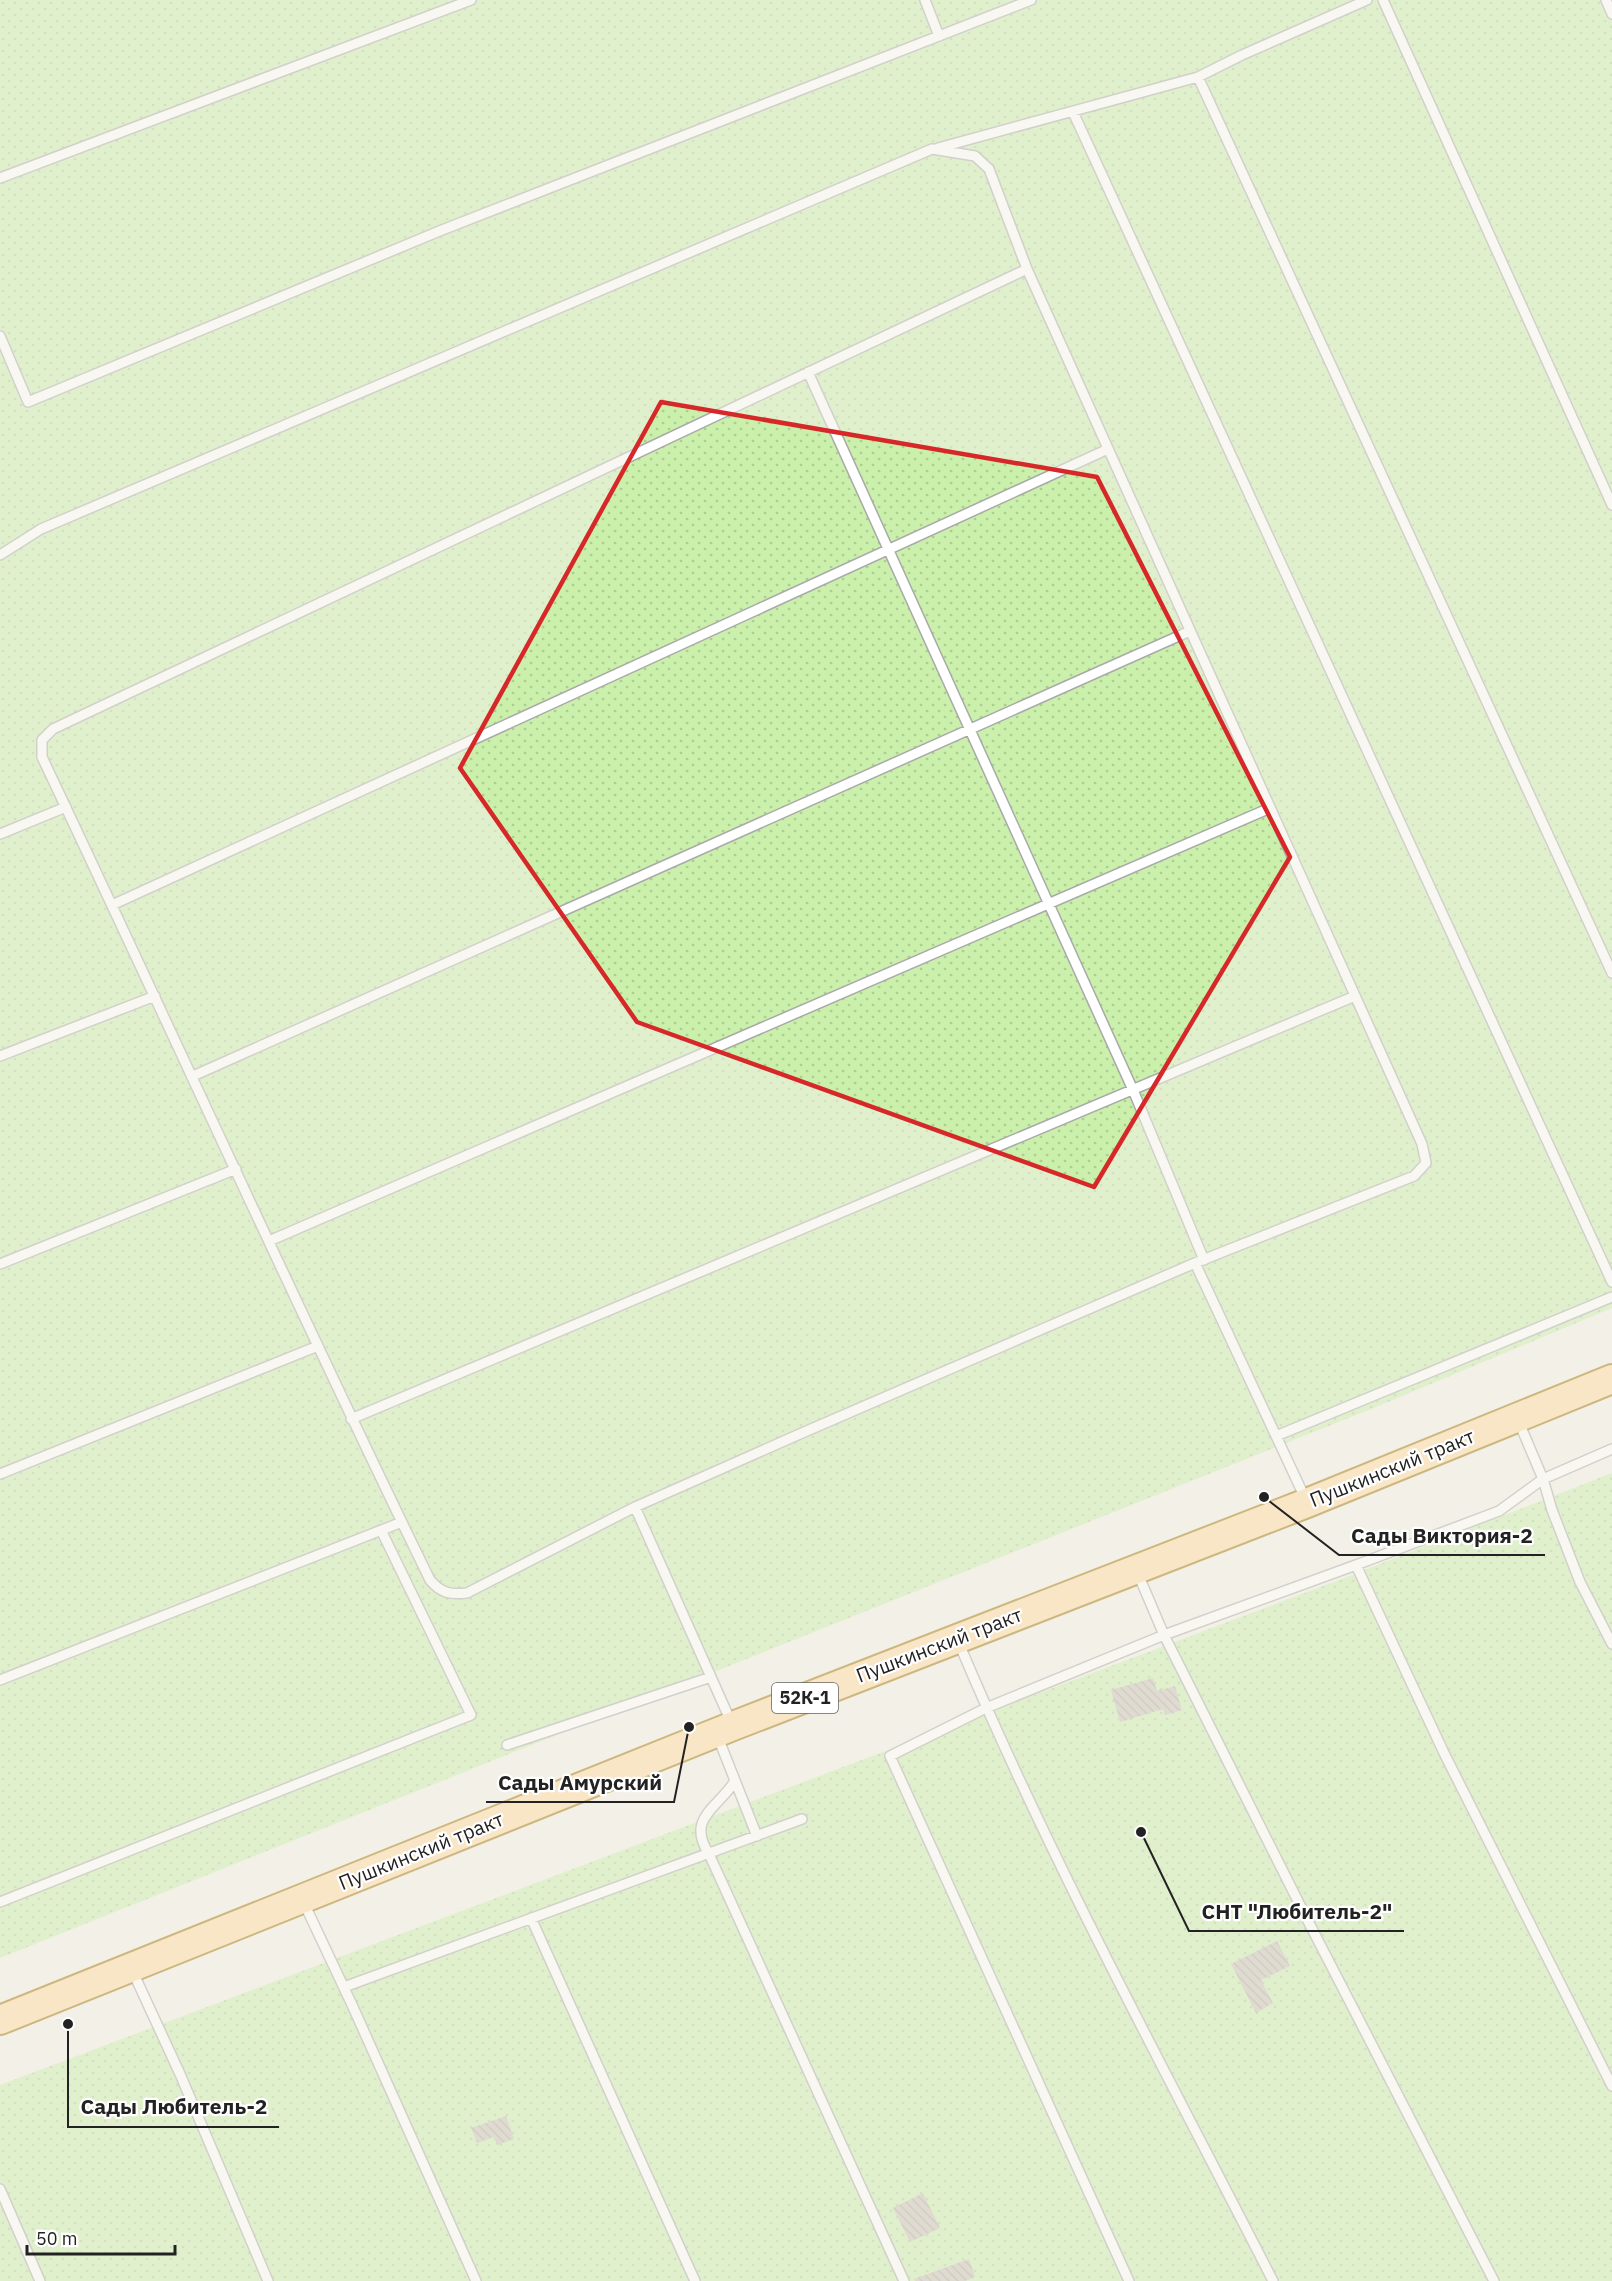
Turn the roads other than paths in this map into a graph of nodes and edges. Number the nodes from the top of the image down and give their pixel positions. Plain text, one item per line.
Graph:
1 (471, 0) edge
2 (925, 0) edge
3 (1031, 0) edge
4 (1367, 0) edge
5 (1383, 0) edge
6 (1606, 0) edge
7 (1612, 14) edge
8 (939, 36) junction
9 (1198, 77) junction
10 (1073, 112) junction
11 (932, 149) junction
12 (0, 178) edge
13 (1027, 269) junction
14 (0, 336) edge
15 (808, 372) junction
16 (1108, 449) junction
17 (1612, 505) edge
18 (890, 549) junction
19 (0, 555) edge
20 (1190, 631) junction
21 (969, 730) junction
22 (66, 807) junction
23 (1270, 808) junction
24 (0, 834) edge
25 (1048, 904) junction
26 (112, 905) junction
27 (1612, 973) edge
28 (155, 996) junction
29 (1355, 996) junction
30 (0, 1056) edge
31 (193, 1076) junction
32 (1132, 1090) junction
33 (236, 1169) junction
34 (269, 1241) junction
35 (1200, 1262) junction
36 (0, 1264) edge
37 (1612, 1282) edge
38 (1612, 1297) edge
39 (318, 1346) junction
40 (1612, 1379) edge
41 (1517, 1417) junction
42 (351, 1419) junction
43 (1276, 1436) junction
44 (1612, 1449) edge
45 (0, 1474) edge
46 (1543, 1479) junction
47 (1307, 1503) junction
48 (635, 1507) junction
49 (402, 1522) junction
50 (381, 1530) junction
51 (1356, 1565) junction
52 (1136, 1569) junction
53 (1164, 1635) junction
54 (957, 1638) junction
55 (1612, 1644) edge
56 (711, 1677) junction
57 (0, 1680) edge
58 (986, 1708) junction
59 (724, 1729) junction
60 (507, 1745) dead end
61 (735, 1781) junction
62 (802, 1820) dead end
63 (757, 1836) junction
64 (709, 1854) junction
65 (302, 1899) junction
66 (0, 1902) edge
67 (531, 1918) junction
68 (131, 1968) junction
69 (344, 1987) junction
70 (0, 2020) edge
71 (1612, 2086) edge
72 (0, 2189) edge
73 (40, 2281) edge
74 (268, 2281) edge
75 (476, 2281) edge
76 (695, 2281) edge
77 (904, 2281) edge
78 (1129, 2281) edge
79 (1273, 2281) edge
80 (1494, 2281) edge

1 - 12 lane
2 - 8 lane
3 - 8 lane
4 - 9 lane
5 - 17 lane
6 - 7 lane
8 - 14 lane
9 - 10 lane
9 - 27 lane
10 - 11 lane
10 - 37 lane
11 - 13 lane
11 - 19 lane
13 - 15 lane
13 - 16 lane
15 - 18 lane
15 - 22 lane
16 - 18 lane
16 - 20 lane
18 - 21 lane
18 - 26 lane
20 - 21 lane
20 - 23 lane
21 - 25 lane
21 - 31 lane
22 - 24 lane
22 - 26 lane
23 - 25 lane
23 - 29 lane
25 - 32 lane
25 - 34 lane
26 - 28 lane
28 - 30 lane
28 - 31 lane
29 - 32 lane
29 - 35 lane
31 - 33 lane
32 - 35 lane
32 - 42 lane
33 - 34 lane
33 - 36 lane
34 - 39 lane
35 - 43 lane
35 - 48 lane
38 - 43 lane
39 - 42 lane
39 - 45 lane
40 - 41 main road, Пушкинский тракт / 52К-1
41 - 46 lane
41 - 47 main road, Пушкинский тракт / 52К-1
42 - 49 lane
43 - 47 lane
44 - 46 lane
46 - 51 lane
46 - 55 lane
47 - 52 main road, Пушкинский тракт / 52К-1
48 - 49 lane
48 - 56 lane
49 - 50 lane
50 - 57 lane
50 - 66 lane
51 - 53 lane
51 - 71 lane
52 - 53 lane
52 - 54 main road, Пушкинский тракт / 52К-1
53 - 58 lane
53 - 80 lane
54 - 58 lane
54 - 59 main road, Пушкинский тракт / 52К-1
56 - 59 lane
56 - 60 lane
58 - 78 lane
58 - 79 lane
59 - 61 lane
59 - 65 main road, Пушкинский тракт / 52К-1
61 - 63 lane
61 - 64 lane
62 - 63 lane
63 - 64 lane
64 - 67 lane
64 - 77 lane
65 - 68 main road, Пушкинский тракт / 52К-1
65 - 69 lane
67 - 69 lane
67 - 76 lane
68 - 70 main road, Пушкинский тракт / 52К-1
68 - 74 lane
69 - 75 lane
72 - 73 lane

